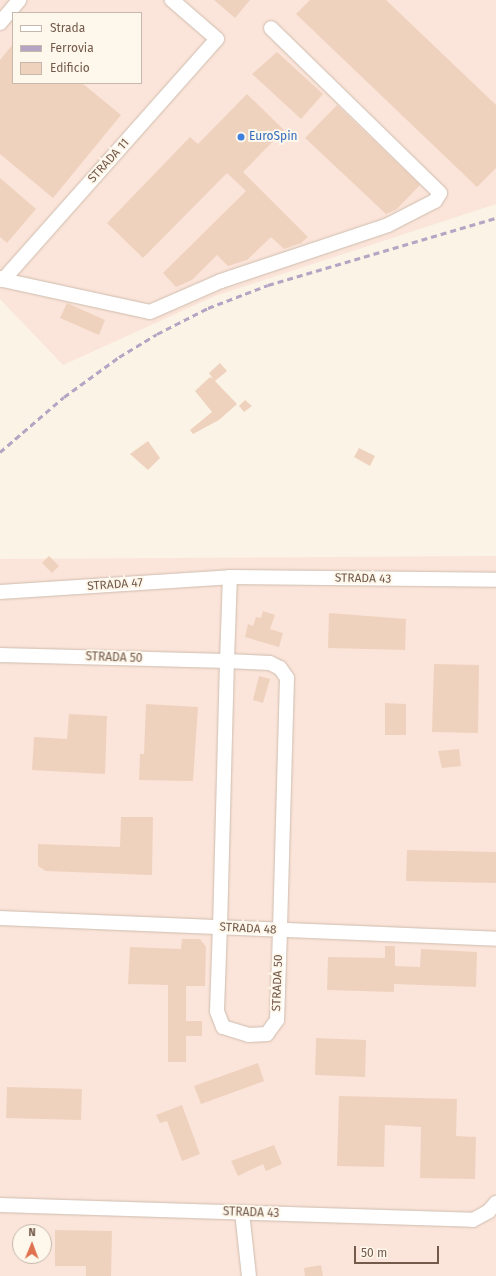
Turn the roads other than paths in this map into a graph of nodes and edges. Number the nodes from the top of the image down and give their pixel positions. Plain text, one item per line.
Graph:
1 (19, 0) edge
2 (172, 0) edge
3 (0, 23) edge
4 (271, 28) dead end
5 (1, 279) edge
6 (230, 577) junction
7 (496, 580) edge
8 (0, 592) edge
9 (0, 655) edge
10 (228, 661) junction
11 (0, 918) edge
12 (220, 927) junction
13 (280, 931) junction
14 (496, 939) edge
15 (496, 1203) edge
16 (0, 1205) edge
17 (242, 1212) junction
18 (249, 1276) edge

1 - 3 street
2 - 5 street, STRADA 11
4 - 5 street
6 - 7 street, STRADA 43
6 - 8 street, STRADA 47
6 - 10 street, STRADA 50
9 - 10 street, STRADA 50
10 - 12 street, STRADA 50
10 - 13 street, STRADA 50
11 - 12 street, STRADA 48
12 - 13 street, STRADA 48
12 - 13 street, STRADA 50
13 - 14 street, STRADA 48
15 - 17 street, STRADA 43
16 - 17 street, STRADA 43
17 - 18 street

